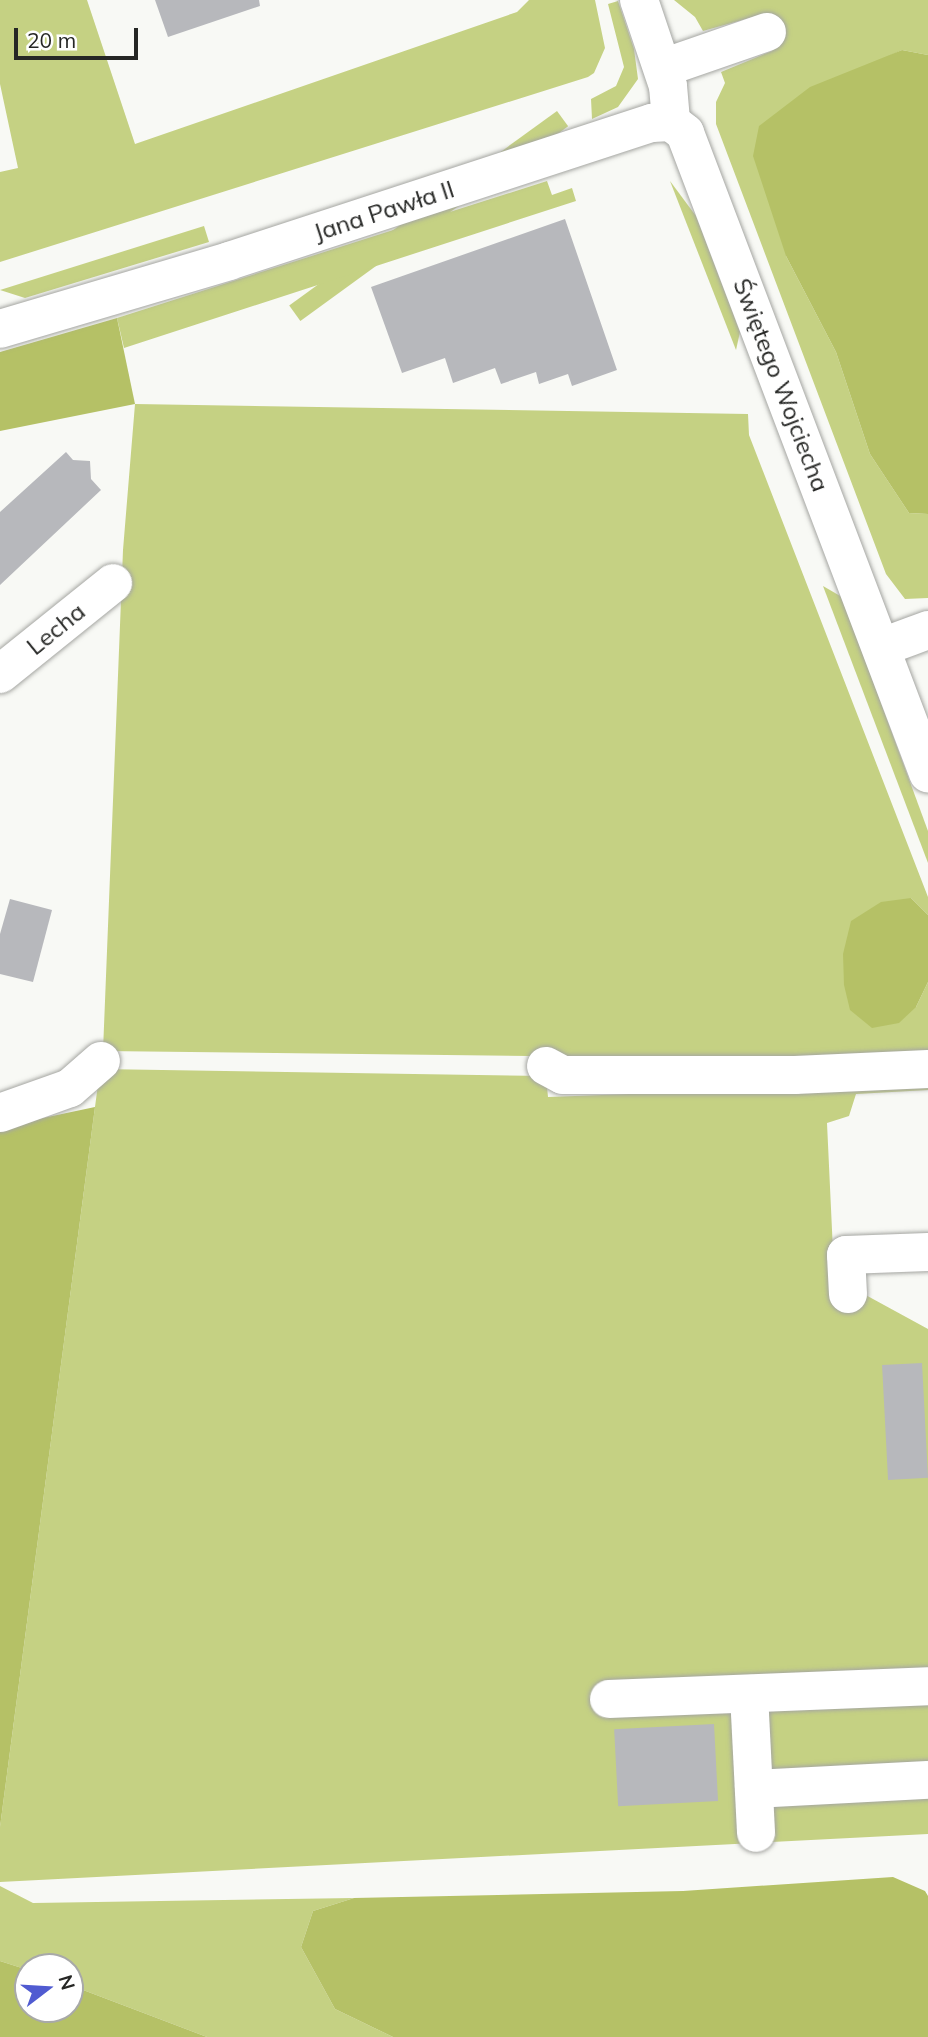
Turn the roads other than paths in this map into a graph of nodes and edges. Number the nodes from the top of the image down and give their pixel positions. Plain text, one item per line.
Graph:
1 (639, 0) edge
2 (767, 32) dead end
3 (663, 68) junction
4 (671, 122) junction
5 (0, 329) edge
6 (113, 583) dead end
7 (928, 631) edge
8 (882, 646) junction
9 (0, 674) edge
10 (928, 773) edge
11 (101, 1061) dead end
12 (546, 1066) dead end
13 (928, 1069) edge
14 (0, 1113) edge
15 (928, 1252) edge
16 (848, 1294) dead end
17 (928, 1686) edge
18 (749, 1694) junction
19 (610, 1699) dead end
20 (928, 1780) edge
21 (754, 1789) junction
22 (756, 1833) dead end

1 - 3 street, Świętego Wojciecha
2 - 3 street
3 - 4 street, Świętego Wojciecha
4 - 5 street, Jana Pawła II
4 - 8 street, Świętego Wojciecha
6 - 9 street, Lecha
7 - 8 street
8 - 10 street, Świętego Wojciecha
11 - 14 street
12 - 13 street
15 - 16 street
17 - 18 street
18 - 19 street
18 - 21 street
20 - 21 street
21 - 22 street

